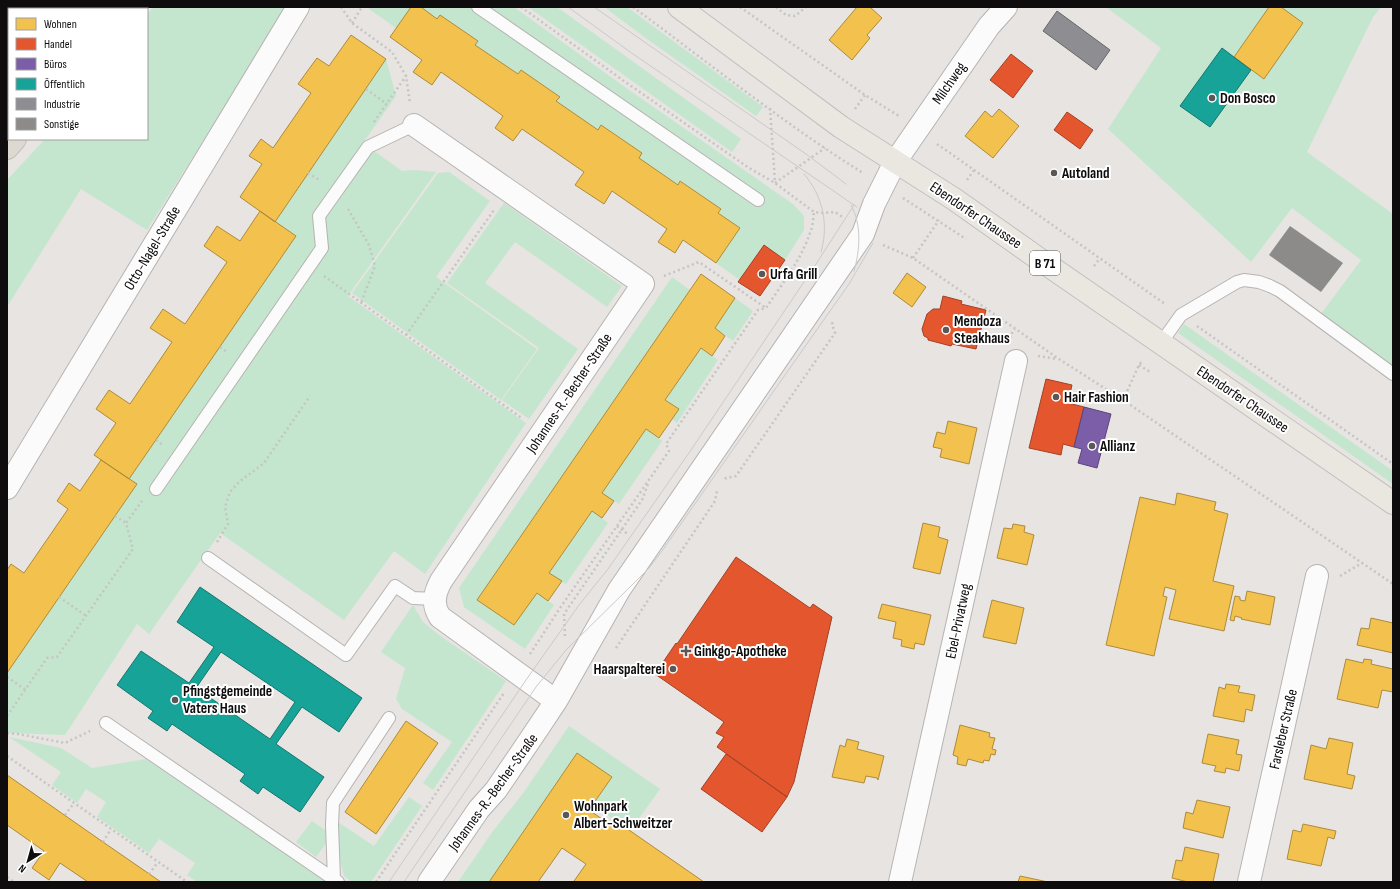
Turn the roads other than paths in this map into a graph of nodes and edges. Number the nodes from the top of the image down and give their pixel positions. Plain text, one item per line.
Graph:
1 (298, 7) edge
2 (478, 7) edge
3 (679, 7) edge
4 (1006, 7) edge
5 (414, 125) joint
6 (14, 140) edge
7 (7, 148) edge
8 (894, 162) junction
9 (758, 200) dead end
10 (1161, 343) junction
11 (1016, 361) dead end
12 (1393, 374) edge
13 (7, 488) edge
14 (156, 489) dead end
15 (1393, 503) edge
16 (208, 558) road end
17 (1317, 576) dead end
18 (434, 599) junction
19 (556, 701) junction
20 (389, 718) dead end
21 (106, 723) road end
22 (336, 881) edge
23 (428, 882) edge
24 (900, 882) edge
25 (1249, 882) edge

1 - 13 street, Otto-Nagel-Straße
2 - 9 lane
3 - 8 main road, Ebendorfer Chaussee / B 71
4 - 8 street, Milchweg
5 - 14 lane
5 - 18 street, Johannes-R.-Becher-Straße
6 - 7 highway
8 - 10 main road, Ebendorfer Chaussee / B 71
8 - 19 street, Johannes-R.-Becher-Straße
10 - 12 lane
10 - 15 main road, Ebendorfer Chaussee / B 71
11 - 24 street, Ebel-Privatweg
16 - 18 lane
17 - 25 street, Farsleber Straße
18 - 19 street
19 - 23 street, Johannes-R.-Becher-Straße
20 - 22 lane
21 - 22 lane

